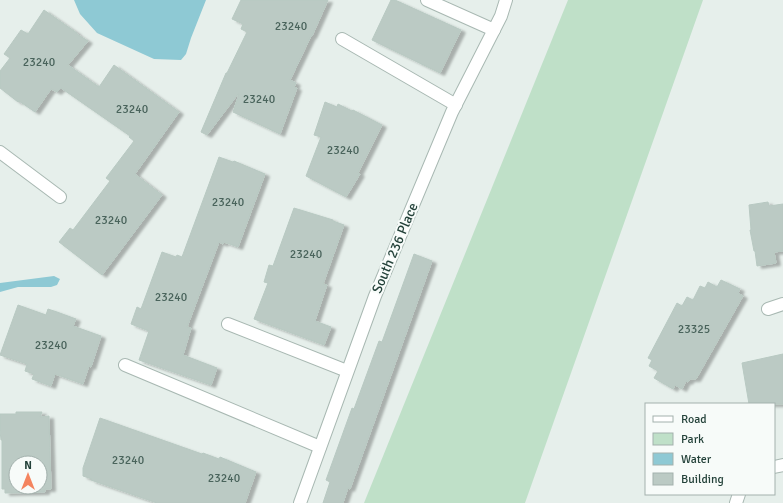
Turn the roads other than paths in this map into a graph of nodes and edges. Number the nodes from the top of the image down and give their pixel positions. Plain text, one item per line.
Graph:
1 (427, 0) edge
2 (506, 0) edge
3 (494, 30) junction
4 (342, 39) dead end
5 (456, 106) junction
6 (0, 152) edge
7 (60, 197) dead end
8 (783, 304) edge
9 (768, 309) dead end
10 (228, 324) dead end
11 (125, 365) dead end
12 (347, 371) junction
13 (320, 447) junction
14 (300, 503) edge

1 - 3 street
2 - 3 street, South 236 Place
3 - 5 street, South 236 Place
4 - 5 street
5 - 12 street, South 236 Place
6 - 7 street
8 - 9 street
10 - 12 street
11 - 13 street
12 - 13 street, South 236 Place
13 - 14 street, South 236 Place

